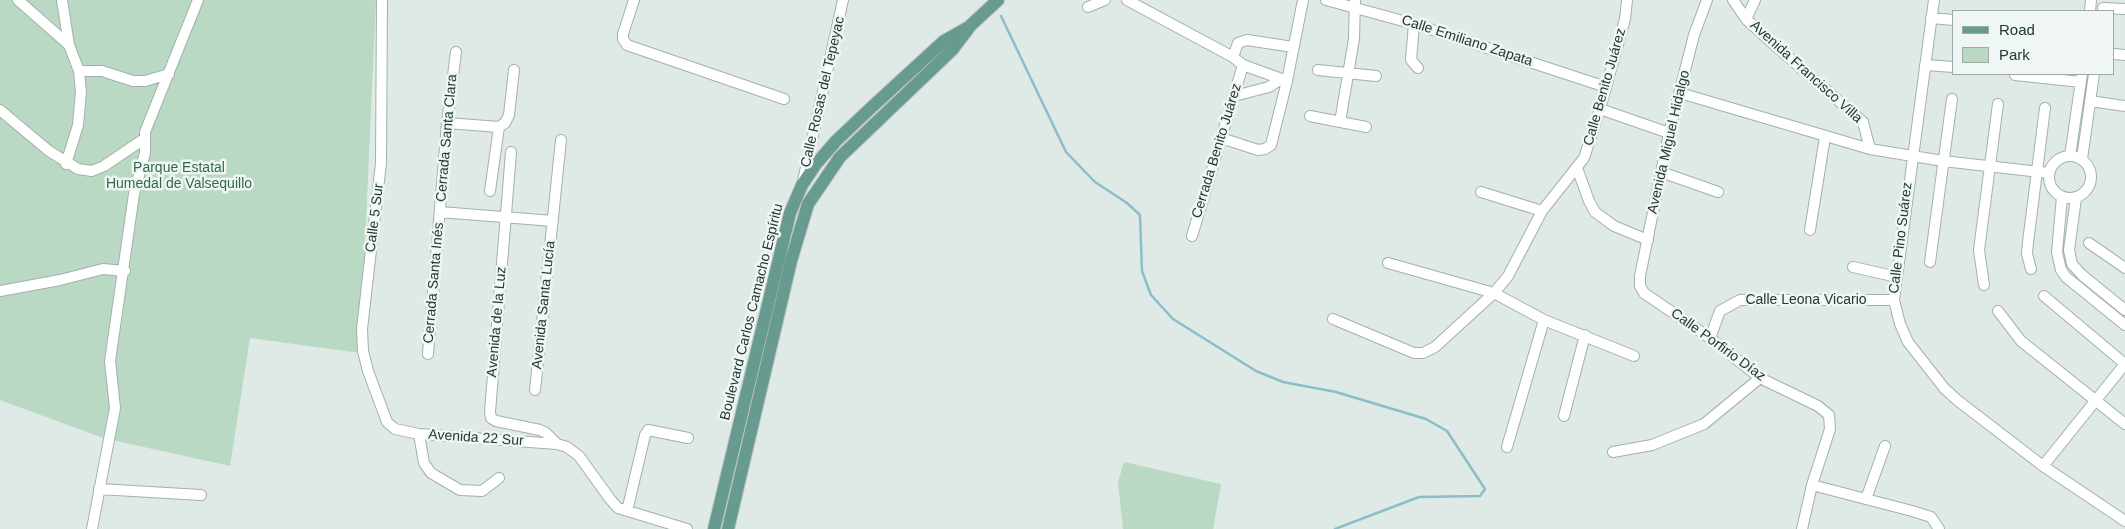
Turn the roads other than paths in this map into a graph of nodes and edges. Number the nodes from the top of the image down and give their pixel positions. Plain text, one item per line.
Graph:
1 (18, 0) edge
2 (62, 0) edge
3 (198, 0) edge
4 (382, 0) edge
5 (634, 0) edge
6 (843, 0) edge
7 (998, 0) edge
8 (1105, 0) edge
9 (1127, 0) edge
10 (1303, 0) edge
11 (1326, 0) edge
12 (1628, 0) edge
13 (1707, 0) edge
14 (1733, 0) edge
15 (1755, 0) edge
16 (1934, 0) edge
17 (1355, 4) edge
18 (1088, 7) dead end
19 (2103, 7) edge
20 (2125, 9) edge
21 (1746, 18) junction
22 (1931, 18) junction
23 (1952, 20) edge
24 (1414, 24) junction
25 (971, 25) junction
26 (69, 45) junction
27 (1293, 47) junction
28 (456, 52) dead end
29 (1233, 57) junction
30 (1926, 64) junction
31 (1243, 65) junction
32 (1952, 67) edge
33 (1418, 68) dead end
34 (514, 70) dead end
35 (1318, 70) dead end
36 (79, 71) junction
37 (1348, 73) junction
38 (169, 74) junction
39 (2032, 75) edge
40 (2094, 75) edge
41 (1376, 76) dead end
42 (2081, 78) edge
43 (1284, 80) junction
44 (1606, 87) junction
45 (1680, 93) junction
46 (1234, 96) junction
47 (784, 99) dead end
48 (1952, 99) dead end
49 (2090, 101) junction
50 (1998, 104) dead end
51 (2125, 106) edge
52 (2044, 108) dead end
53 (1600, 109) junction
54 (0, 110) edge
55 (1310, 116) dead end
56 (1340, 122) junction
57 (448, 123) junction
58 (499, 127) junction
59 (1366, 127) dead end
60 (1669, 133) junction
61 (1825, 137) junction
62 (1221, 138) junction
63 (144, 139) junction
64 (561, 140) dead end
65 (1870, 149) junction
66 (511, 152) dead end
67 (1912, 156) junction
68 (2070, 156) junction
69 (2082, 159) junction
70 (1943, 161) junction
71 (66, 164) junction
72 (1991, 167) junction
73 (1577, 168) junction
74 (1661, 172) junction
75 (2035, 172) junction
76 (2049, 174) junction
77 (802, 184) junction
78 (490, 191) dead end
79 (1481, 192) dead end
80 (1718, 192) dead end
81 (2062, 197) junction
82 (2076, 198) junction
83 (1542, 211) junction
84 (440, 212) junction
85 (506, 217) junction
86 (552, 221) junction
87 (1810, 230) dead end
88 (1192, 236) dead end
89 (1648, 240) junction
90 (2089, 242) dead end
91 (1930, 262) dead end
92 (1388, 263) dead end
93 (1853, 267) dead end
94 (2125, 268) edge
95 (2031, 269) dead end
96 (124, 272) junction
97 (1897, 277) junction
98 (1984, 285) dead end
99 (1640, 286) joint
100 (0, 291) edge
101 (1494, 293) junction
102 (2044, 296) dead end
103 (1894, 300) junction
104 (2125, 310) edge
105 (1998, 311) dead end
106 (1333, 319) dead end
107 (1544, 320) junction
108 (2125, 325) edge
109 (1584, 335) junction
110 (1710, 338) junction
111 (428, 354) dead end
112 (1634, 356) dead end
113 (2125, 364) edge
114 (1760, 378) junction
115 (535, 390) dead end
116 (2096, 401) junction
117 (1564, 416) dead end
118 (2125, 424) edge
119 (395, 429) joint
120 (419, 434) junction
121 (688, 438) dead end
122 (558, 444) junction
123 (1507, 446) dead end
124 (1886, 446) dead end
125 (1613, 452) dead end
126 (2042, 466) junction
127 (499, 478) dead end
128 (1812, 485) junction
129 (99, 489) junction
130 (201, 495) dead end
131 (1866, 500) junction
132 (627, 511) junction
133 (2125, 522) edge
134 (92, 529) edge
135 (686, 529) edge
136 (714, 529) edge
137 (728, 529) edge
138 (1802, 529) edge
139 (1939, 529) edge

1 - 26 street
2 - 26 street
3 - 38 street
4 - 119 street, Calle 5 Sur
5 - 47 street
6 - 77 street, Calle Rosas del Tepeyac
7 - 25 main road, Boulevard Carlos Camacho Espíritu
8 - 18 street
9 - 29 street
10 - 27 street
11 - 17 street, Calle Emiliano Zapata
12 - 44 street, Calle Benito Juárez
13 - 45 street, Avenida Miguel Hidalgo
14 - 21 street, Avenida Francisco Villa
15 - 21 street
16 - 22 street, Calle Pino Suárez
17 - 24 street, Calle Emiliano Zapata
17 - 37 street
19 - 20 street
21 - 65 street, Avenida Francisco Villa
22 - 23 street
22 - 30 street, Calle Pino Suárez
24 - 33 street
24 - 44 street, Calle Emiliano Zapata
25 - 77 main road, Boulevard Carlos Camacho Espíritu
25 - 137 main road, Boulevard Carlos Camacho Espíritu
26 - 36 street
27 - 29 street
27 - 43 street
28 - 57 street, Cerrada Santa Clara
29 - 31 street
30 - 32 street
30 - 67 street, Calle Pino Suárez
31 - 43 street
31 - 46 street, Cerrada Benito Juárez
34 - 58 street
35 - 37 street
36 - 38 street
36 - 71 street
37 - 41 street
37 - 56 street
38 - 63 street
39 - 42 street
40 - 49 street
42 - 68 street
43 - 46 street
43 - 62 street
44 - 53 street, Calle Benito Juárez
45 - 60 street, Avenida Miguel Hidalgo
45 - 61 street
46 - 62 street, Cerrada Benito Juárez
48 - 70 street
49 - 51 street
49 - 69 street
50 - 72 street
52 - 75 street
53 - 60 street
53 - 73 street, Calle Benito Juárez
54 - 71 street
55 - 56 street
56 - 59 street
57 - 58 street
57 - 84 street, Cerrada Santa Clara
58 - 78 street
60 - 74 street, Avenida Miguel Hidalgo
61 - 65 street
61 - 87 street
62 - 88 street, Cerrada Benito Juárez
63 - 71 street
63 - 96 street
64 - 86 street, Avenida Santa Lucía
65 - 67 street
66 - 85 street, Avenida de la Luz
67 - 70 street
67 - 97 street, Calle Pino Suárez
68 - 69 street
68 - 76 street
69 - 82 street
70 - 72 street
70 - 91 street
72 - 75 street
72 - 98 street
73 - 83 street, Calle Benito Juárez
73 - 89 street
74 - 80 street
74 - 89 street, Avenida Miguel Hidalgo
75 - 76 street
75 - 95 street
76 - 81 street
77 - 136 main road, Boulevard Carlos Camacho Espíritu
79 - 83 street
81 - 82 street
81 - 108 street
82 - 104 street
83 - 101 street, Calle Benito Juárez
84 - 85 street
84 - 111 street, Cerrada Santa Inés
85 - 86 street
85 - 122 street, Avenida de la Luz
86 - 115 street, Avenida Santa Lucía
89 - 99 street, Avenida Miguel Hidalgo
90 - 94 street
92 - 101 street
93 - 97 street
96 - 100 street
96 - 129 street
97 - 103 street, Calle Pino Suárez
99 - 110 street, Calle Porfirio Díaz
101 - 106 street, Calle Benito Juárez
101 - 107 street
102 - 113 street
103 - 110 street, Calle Leona Vicario
103 - 126 street, Calle Pino Suárez
105 - 116 street
107 - 109 street
107 - 123 street
109 - 112 street
109 - 117 street
110 - 114 street, Calle Porfirio Díaz
113 - 116 street
114 - 125 street
114 - 128 street, Calle Porfirio Díaz
116 - 118 street
116 - 126 street
119 - 120 street, Avenida 22 Sur
120 - 122 street, Avenida 22 Sur
120 - 127 street
121 - 132 street
122 - 132 street
124 - 131 street
126 - 133 street, Calle Pino Suárez
128 - 131 street
128 - 138 street, Calle Porfirio Díaz
129 - 130 street
129 - 134 street
131 - 139 street
132 - 135 street

